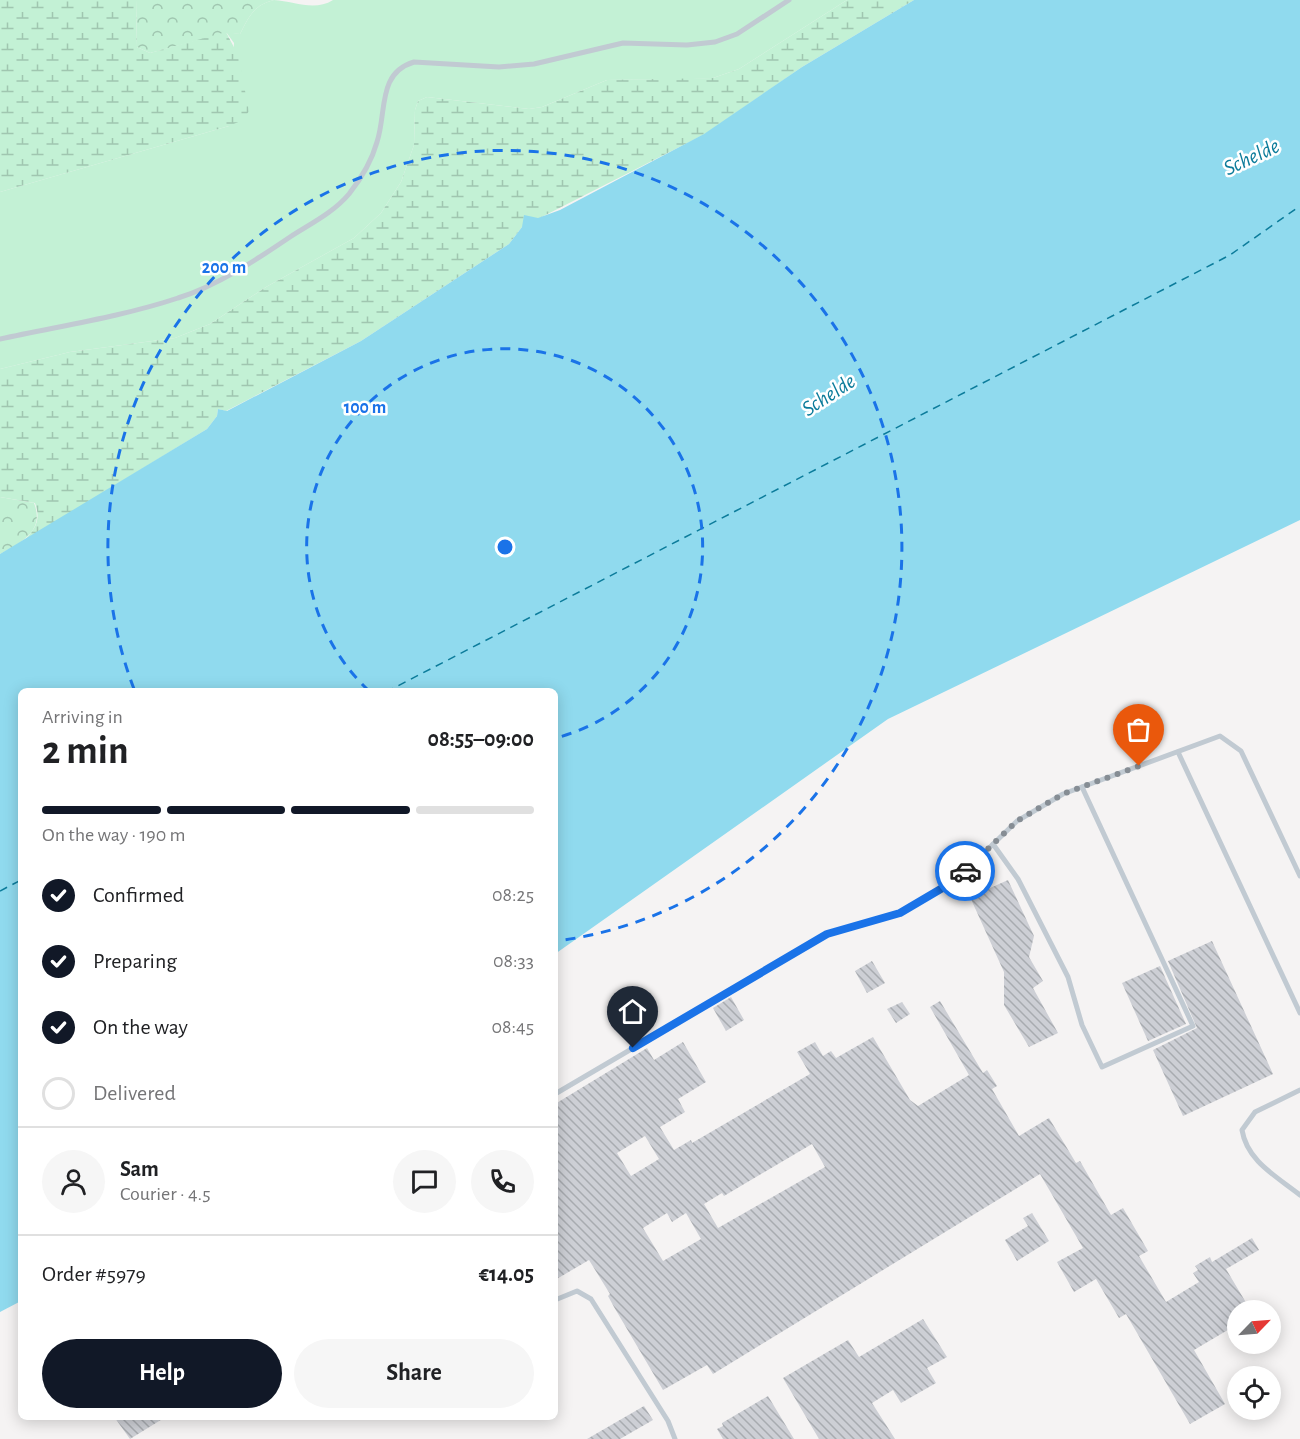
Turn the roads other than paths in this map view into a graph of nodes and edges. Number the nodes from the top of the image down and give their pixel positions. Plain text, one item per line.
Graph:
1 (789, 0) edge
2 (0, 339) edge
3 (1178, 752) junction
4 (1082, 787) junction
5 (993, 844) junction
6 (1300, 876) edge
7 (1300, 1013) edge
8 (1300, 1090) edge
9 (558, 1092) edge
10 (1300, 1194) edge
11 (558, 1299) edge
12 (675, 1439) edge

1 - 2 lane
3 - 4 lane
3 - 6 lane
3 - 7 lane
4 - 5 lane
4 - 5 lane
5 - 9 lane
8 - 10 lane
11 - 12 lane

